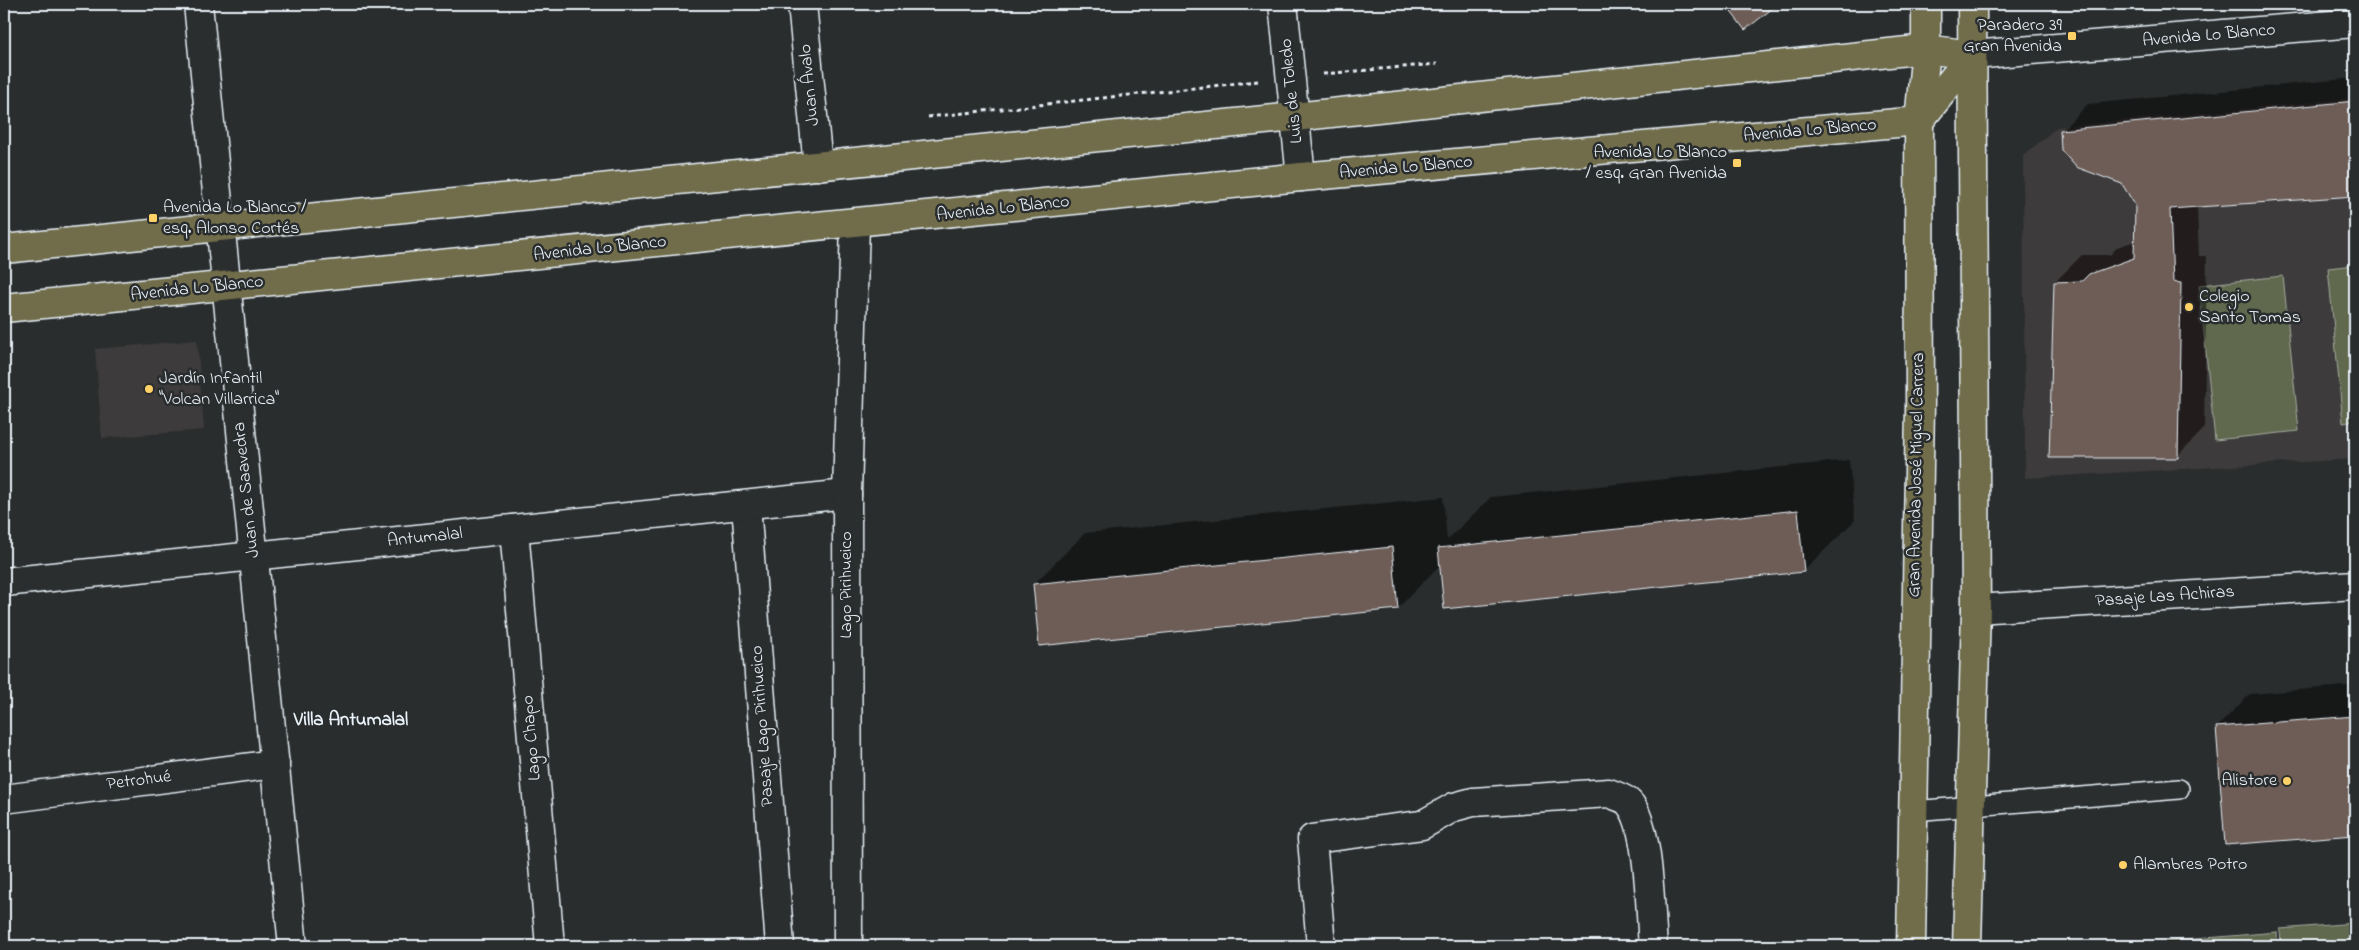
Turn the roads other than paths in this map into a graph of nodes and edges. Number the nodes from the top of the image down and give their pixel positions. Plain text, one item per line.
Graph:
1 (198, 4) edge
2 (802, 4) edge
3 (1283, 4) edge
4 (1926, 4) edge
5 (1972, 4) edge
6 (2355, 23) edge
7 (1926, 49) junction
8 (1972, 56) junction
9 (1294, 117) junction
10 (1919, 122) junction
11 (818, 166) junction
12 (1301, 178) junction
13 (855, 224) junction
14 (221, 227) junction
15 (4, 249) edge
16 (227, 286) junction
17 (4, 308) edge
18 (847, 494) junction
19 (746, 505) junction
20 (514, 529) junction
21 (254, 556) junction
22 (4, 582) edge
23 (2355, 585) edge
24 (1976, 609) junction
25 (275, 764) junction
26 (2178, 788) dead end
27 (4, 799) edge
28 (1970, 807) junction
29 (1913, 811) junction
30 (293, 946) edge
31 (550, 946) edge
32 (780, 946) edge
33 (848, 946) edge
34 (1321, 946) edge
35 (1653, 946) edge
36 (1911, 946) edge
37 (1967, 946) edge

1 - 14 street, Juan de Saavedra
2 - 11 street, Juan Ávalo
3 - 9 street, Luis de Toledo
4 - 7 main road, Gran Avenida José Miguel Carrera
5 - 8 main road
6 - 8 street, Avenida Lo Blanco
7 - 8 main road, Avenida Lo Blanco
7 - 9 main road, Avenida Lo Blanco
7 - 10 main road, Gran Avenida José Miguel Carrera
8 - 10 main road
8 - 24 main road
9 - 11 main road, Avenida Lo Blanco
9 - 12 street, Luis de Toledo
10 - 12 main road, Avenida Lo Blanco
10 - 29 main road, Gran Avenida José Miguel Carrera
11 - 14 main road, Avenida Lo Blanco
12 - 13 main road, Avenida Lo Blanco
13 - 16 main road, Avenida Lo Blanco
13 - 18 street, Lago Pirihueico
14 - 15 main road, Avenida Lo Blanco
14 - 16 street, Juan de Saavedra
16 - 17 main road, Avenida Lo Blanco
16 - 21 street, Juan de Saavedra
18 - 19 street, Antumalal
18 - 33 street, Lago Pirihueico
19 - 20 street, Antumalal
19 - 32 street, Pasaje Lago Pirihueico
20 - 21 street, Antumalal
20 - 31 street, Lago Chapo
21 - 22 street, Antumalal
21 - 25 street, Juan de Saavedra
23 - 24 street, Pasaje Las Achiras
24 - 28 main road
25 - 27 street, Petrohué
25 - 30 street, Juan de Saavedra
26 - 28 lane
28 - 29 lane
28 - 37 main road
29 - 36 main road, Gran Avenida José Miguel Carrera
34 - 35 street

